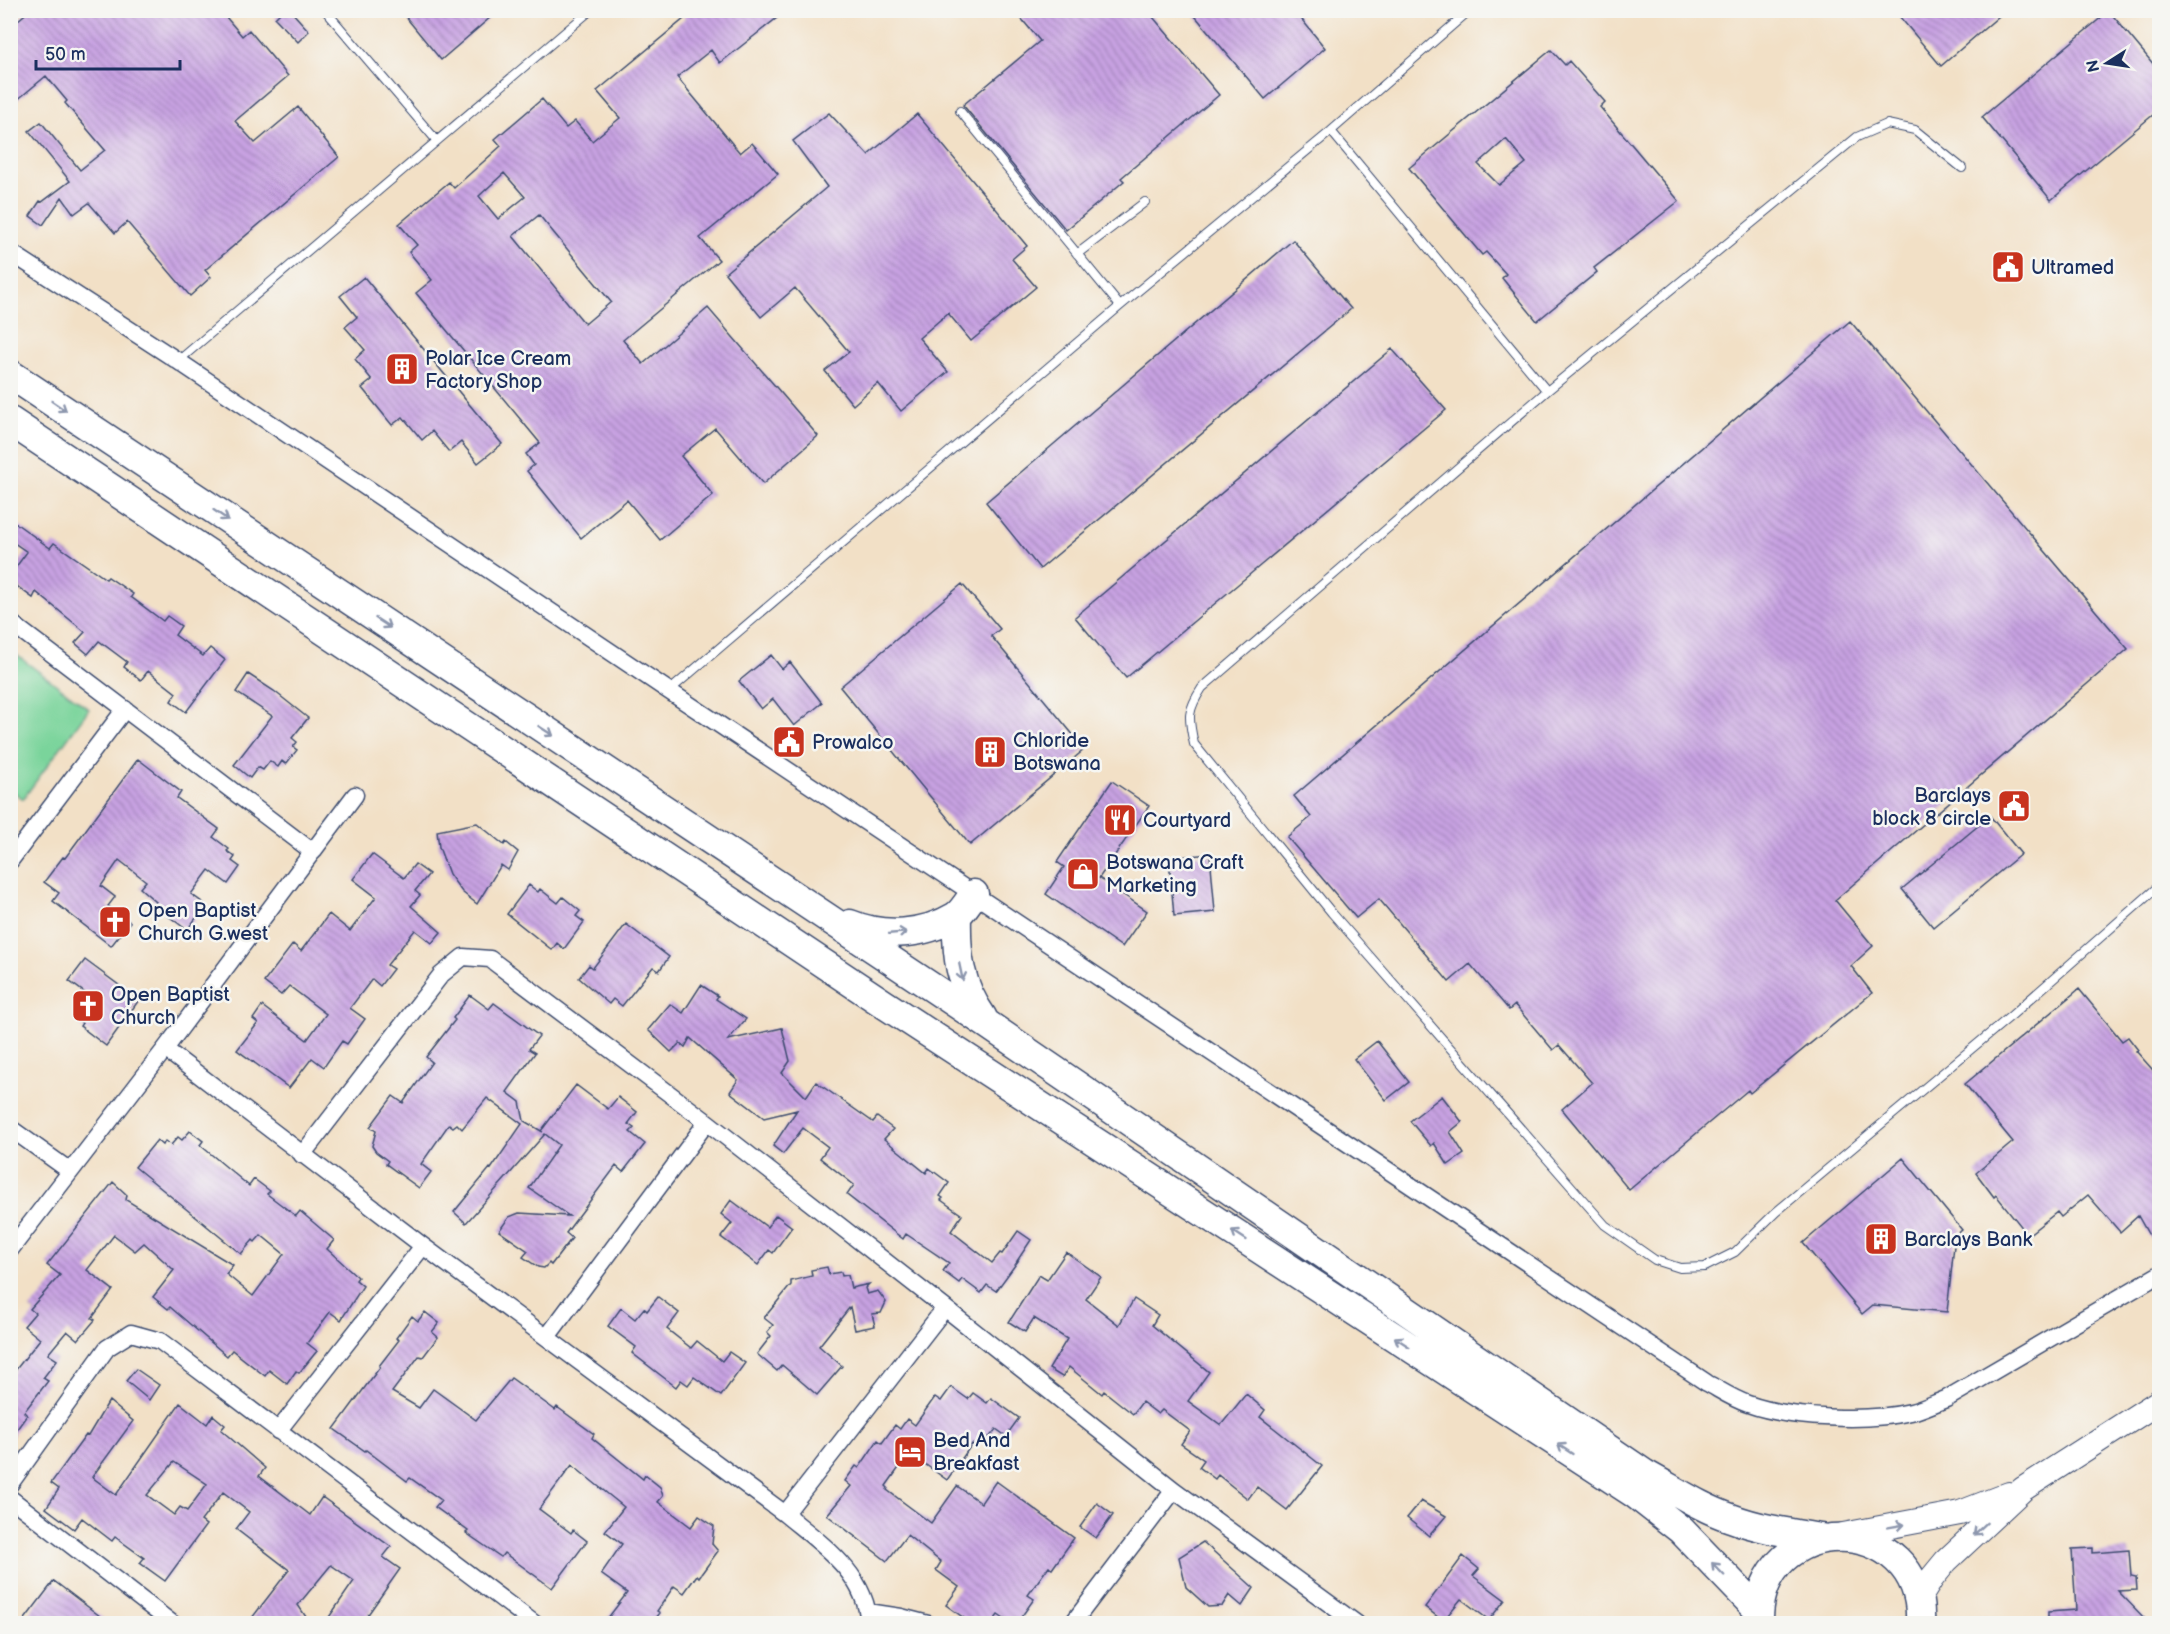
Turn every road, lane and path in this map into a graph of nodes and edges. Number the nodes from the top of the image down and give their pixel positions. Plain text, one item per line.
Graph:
1 (325, 10) edge
2 (591, 10) edge
3 (1470, 10) edge
4 (960, 111) dead end
5 (1331, 131) junction
6 (437, 141) junction
7 (1962, 168) dead end
8 (1145, 202) dead end
9 (10, 252) edge
10 (1077, 254) junction
11 (1120, 306) junction
12 (178, 360) junction
13 (10, 374) edge
14 (1547, 391) junction
15 (10, 420) edge
16 (10, 622) edge
17 (669, 691) junction
18 (125, 709) junction
19 (355, 795) dead end
20 (313, 852) junction
21 (10, 861) edge
22 (2160, 885) edge
23 (805, 902) junction
24 (966, 904) junction
25 (987, 1024) junction
26 (165, 1049) junction
27 (706, 1122) junction
28 (10, 1128) edge
29 (302, 1155) junction
30 (70, 1171) junction
31 (423, 1246) junction
32 (10, 1250) edge
33 (2160, 1274) edge
34 (945, 1308) junction
35 (547, 1338) junction
36 (2160, 1401) edge
37 (278, 1431) junction
38 (10, 1484) edge
39 (2023, 1489) junction
40 (1174, 1490) junction
41 (10, 1498) edge
42 (785, 1514) junction
43 (1829, 1537) junction
44 (1922, 1614) edge
45 (1759, 1617) edge
46 (869, 1618) edge
47 (173, 1623) edge
48 (535, 1623) edge
49 (928, 1623) edge
50 (1072, 1623) edge
51 (1357, 1623) edge

1 - 6 lane
2 - 6 lane
3 - 5 lane
4 - 10 lane
5 - 11 lane
5 - 14 lane
6 - 12 lane
7 - 14 lane
8 - 10 lane
9 - 12 street
10 - 11 lane
11 - 17 lane
12 - 17 street
13 -> 23 highway
14 - 22 lane
45 -> 15 highway
16 - 18 street
17 - 24 street
18 - 20 street
18 - 21 street
19 - 20 street
20 - 26 street
23 -> 24 highway
23 - 25 highway
24 -> 25 highway
24 - 33 street
25 - 43 highway
26 - 29 street
26 - 30 street
27 - 29 street
27 - 34 street
27 - 35 street
28 - 30 street
29 - 31 street
30 - 32 street
31 - 35 street
31 - 37 street
34 - 40 street
34 - 42 street
35 - 42 street
36 - 39 main road
37 - 38 street
37 - 48 street
43 -> 39 main road
39 -> 44 main road
40 - 50 street
40 - 51 street
41 - 47 street
42 - 46 street
43 - 44 highway
43 - 45 highway
46 - 49 street

